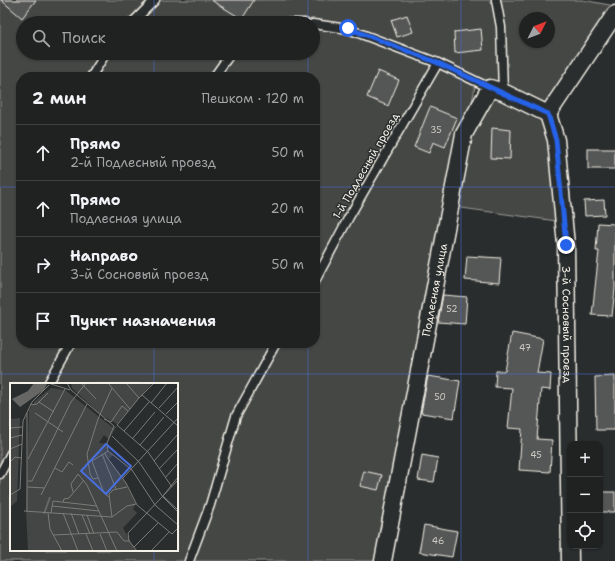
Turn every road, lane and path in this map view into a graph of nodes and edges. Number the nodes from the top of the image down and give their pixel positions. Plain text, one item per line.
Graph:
1 (155, 0) edge
2 (496, 0) edge
3 (615, 14) edge
4 (139, 16) edge
5 (320, 25) edge
6 (102, 60) edge
7 (226, 60) edge
8 (438, 63) junction
9 (94, 72) edge
10 (218, 72) edge
11 (496, 90) junction
12 (548, 114) junction
13 (320, 272) edge
14 (68, 348) edge
15 (273, 348) edge
16 (49, 383) edge
17 (10, 455) edge
18 (0, 474) edge
19 (189, 561) edge
20 (383, 561) edge
21 (570, 561) edge

1 - 4 lane
2 - 11 lane
3 - 12 street
5 - 8 lane
6 - 9 lane
7 - 10 lane
8 - 11 lane
8 - 13 lane, 1-й Подлесный проезд
11 - 12 street
11 - 20 street, Подлесная улица
12 - 21 street, 3-й Сосновый проезд
14 - 16 lane
15 - 19 lane
17 - 18 lane

